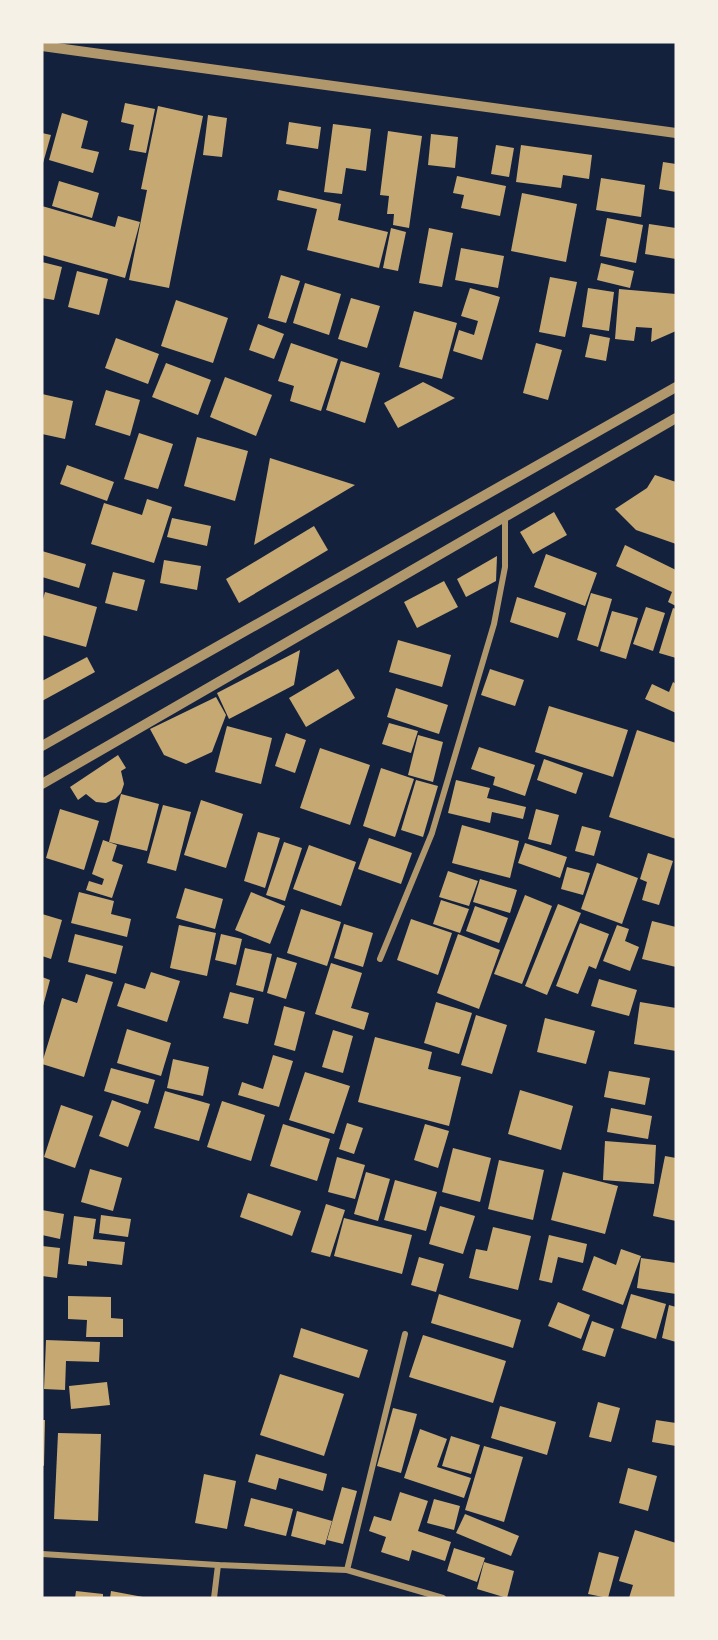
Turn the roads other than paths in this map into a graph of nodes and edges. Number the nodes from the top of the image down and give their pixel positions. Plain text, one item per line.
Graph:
1 (57, 45) edge
2 (42, 46) edge
3 (676, 133) edge
4 (676, 387) edge
5 (676, 418) edge
6 (505, 517) junction
7 (42, 746) edge
8 (42, 783) edge
9 (380, 959) dead end
10 (405, 1334) dead end
11 (42, 1554) edge
12 (218, 1564) junction
13 (347, 1570) junction
14 (214, 1598) edge
15 (442, 1598) edge

1 - 2 street
1 - 3 street
4 - 7 street
5 - 6 street
6 - 8 street
6 - 9 street
10 - 13 street
11 - 12 street
12 - 13 street
12 - 14 street
13 - 15 street

